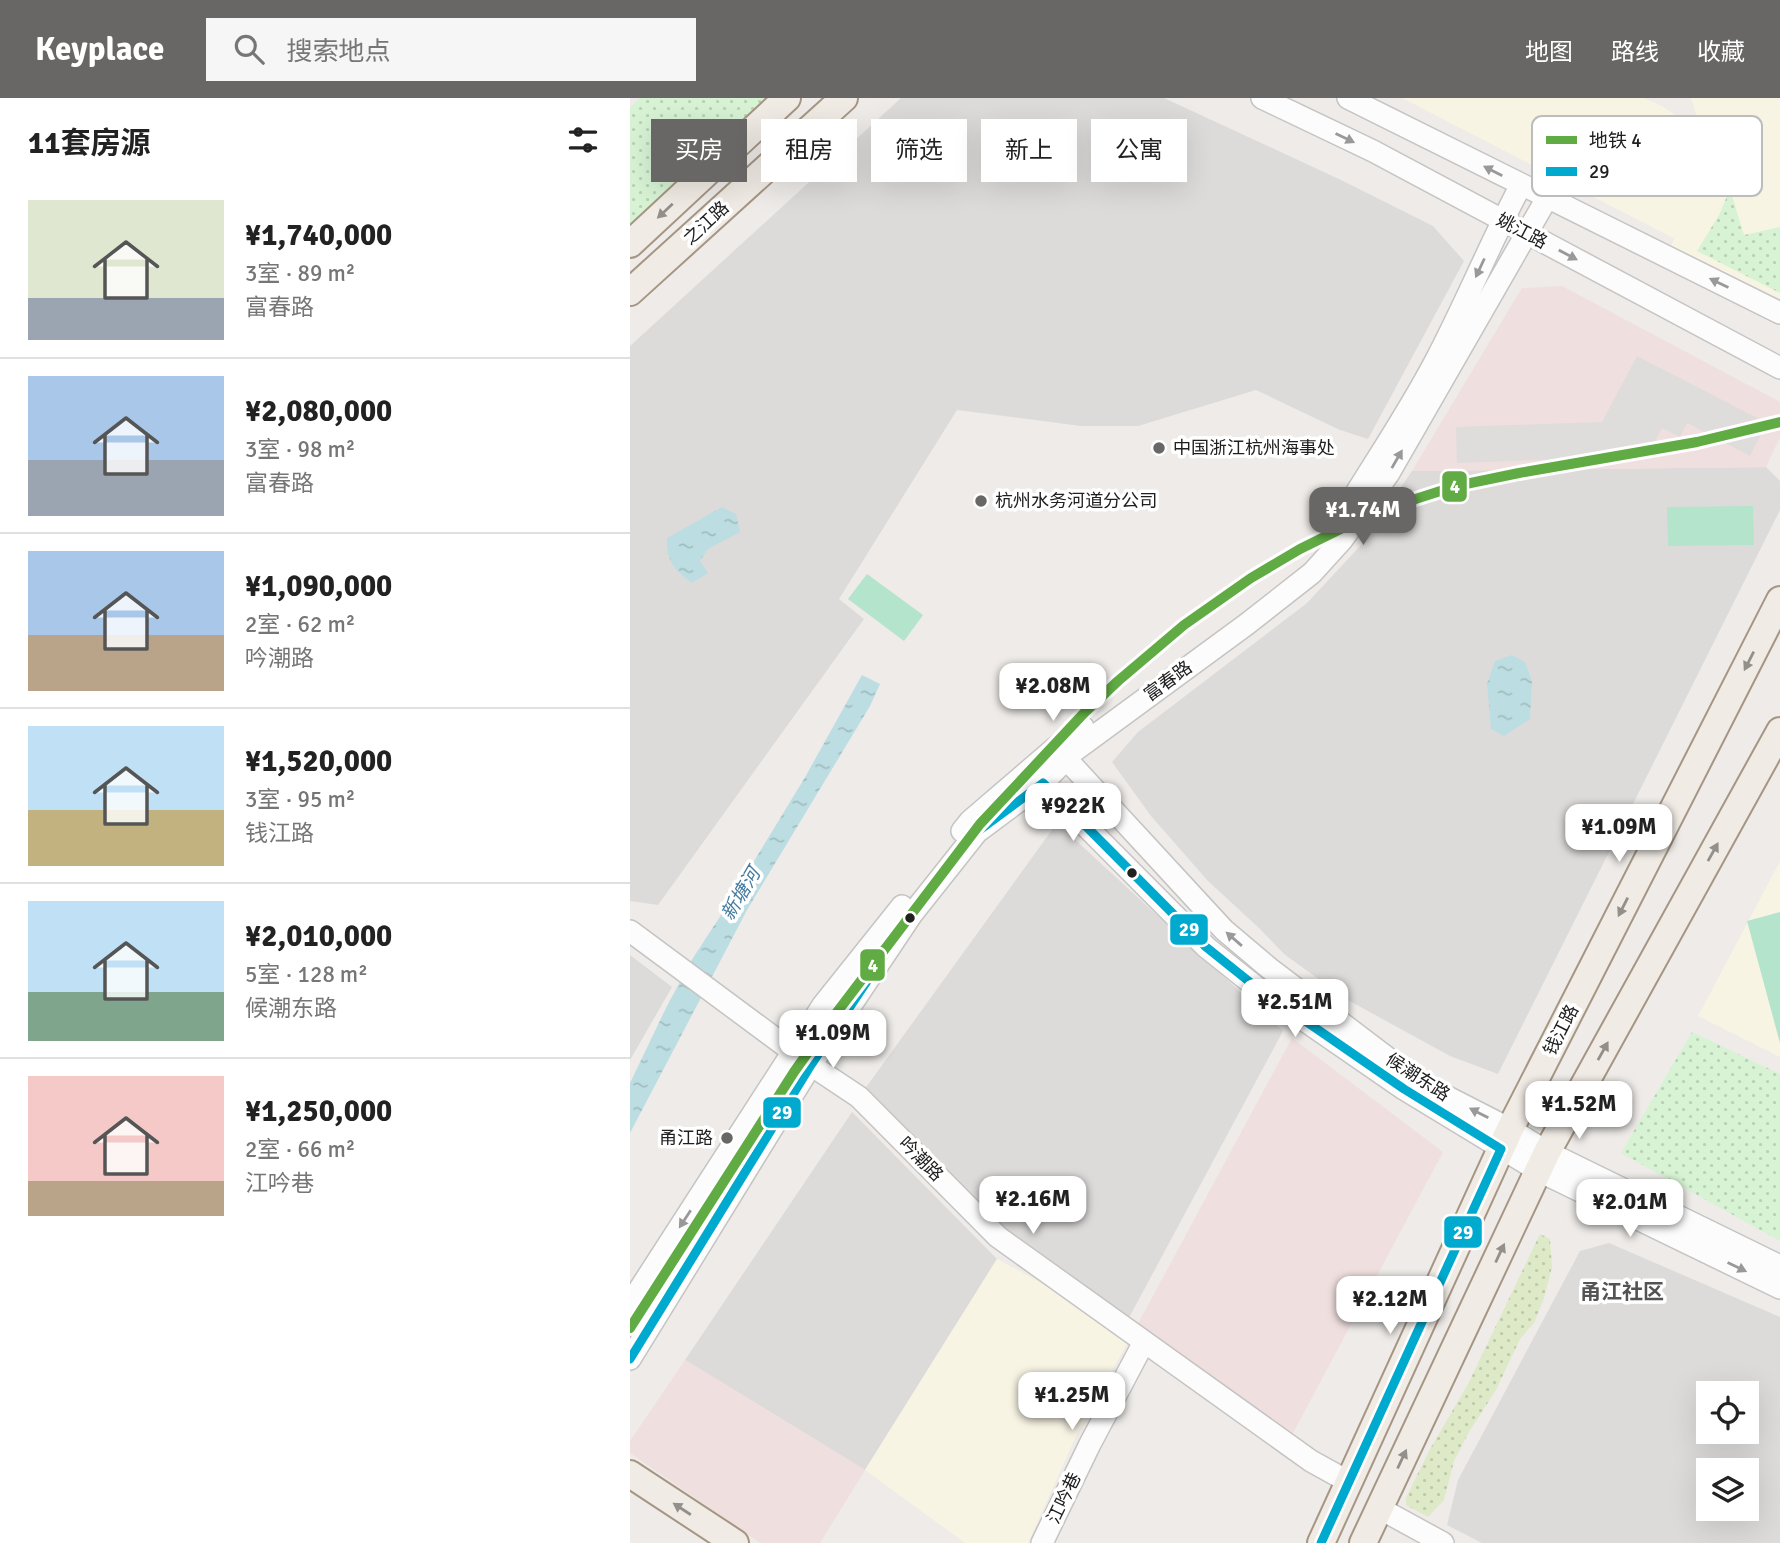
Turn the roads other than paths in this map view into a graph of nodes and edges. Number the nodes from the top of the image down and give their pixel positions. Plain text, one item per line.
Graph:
1 (787, 98) edge
2 (844, 98) edge
3 (1262, 98) edge
4 (1348, 98) edge
5 (1521, 185) junction
6 (1532, 190) edge
7 (1543, 196) edge
8 (1547, 198) junction
9 (1502, 220) junction
10 (1527, 233) junction
11 (630, 244) edge
12 (630, 292) edge
13 (1780, 313) edge
14 (1780, 368) edge
15 (1780, 600) edge
16 (1780, 731) edge
17 (1061, 753) junction
18 (1037, 776) junction
19 (630, 931) edge
20 (793, 1052) junction
21 (811, 1065) junction
22 (1505, 1139) junction
23 (1543, 1161) junction
24 (1780, 1265) edge
25 (1780, 1288) edge
26 (630, 1304) edge
27 (1144, 1342) junction
28 (630, 1359) edge
29 (630, 1474) edge
30 (1349, 1482) junction
31 (1379, 1508) junction
32 (735, 1543) edge
33 (1042, 1543) edge
34 (1321, 1543) edge
35 (1363, 1543) edge
36 (1443, 1543) edge

1 -> 11 main road, 之江路
2 - 12 main road, 之江路
3 -> 9 street, 姚江路
5 -> 4 street
5 - 6 street
5 - 9 street, 富春路
7 - 8 street
8 - 10 street, 富春路
13 -> 8 street
9 - 10 street, 姚江路
9 -> 17 street, 富春路
10 -> 14 street, 姚江路
17 -> 10 street, 富春路
15 -> 22 main road, 钱江路
23 -> 16 main road
17 - 18 street, 富春路
22 -> 17 street, 候潮东路
18 - 20 street, 富春路
18 - 21 street, 富春路
18 - 22 street, 候潮东路
19 - 20 street, 吟潮路
20 - 21 street, 吟潮路
20 -> 26 street, 富春路
21 - 27 street, 吟潮路
21 - 28 street, 富春路
22 - 23 street, 候潮东路
22 - 30 main road, 钱江路
23 - 24 street, 候潮东路
23 -> 25 street, 候潮东路
31 -> 23 main road
27 - 30 street, 吟潮路
27 - 33 street, 江吟巷
32 -> 29 main road
30 - 34 main road, 钱江路
31 - 35 main road
31 - 36 street

